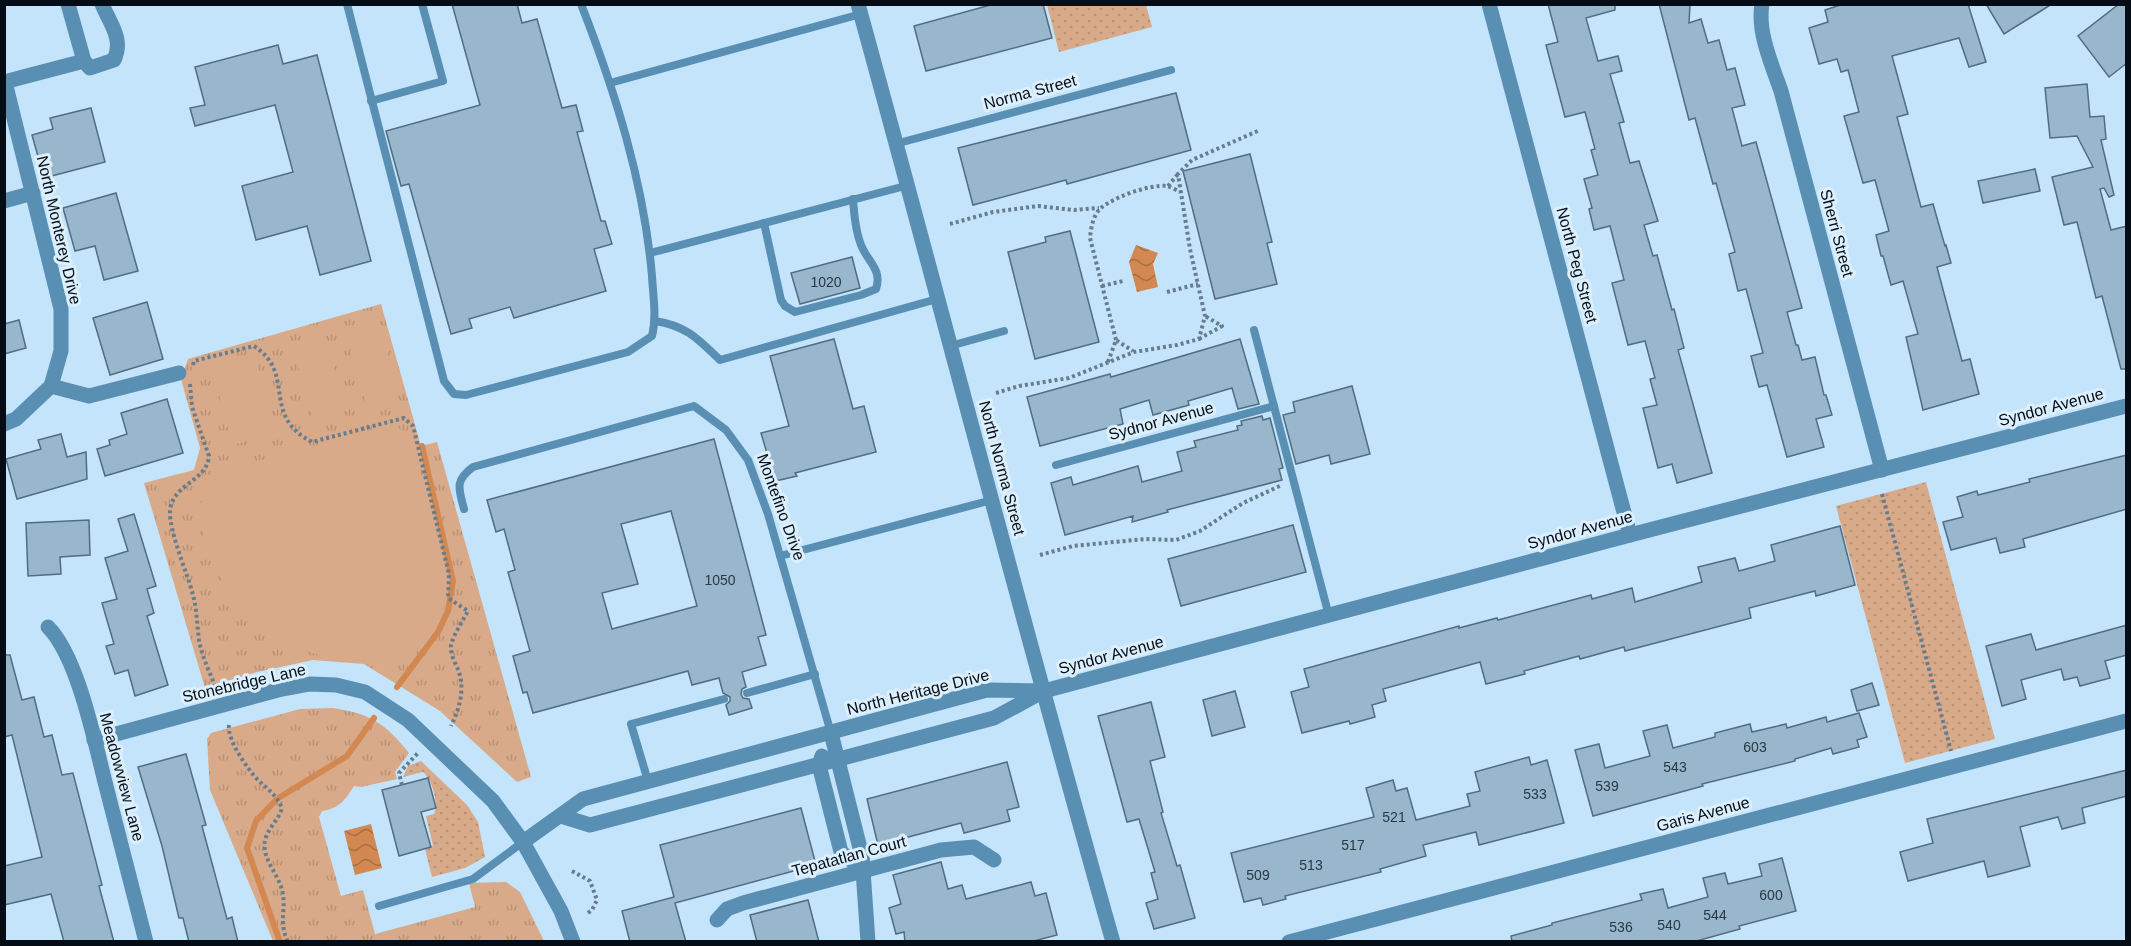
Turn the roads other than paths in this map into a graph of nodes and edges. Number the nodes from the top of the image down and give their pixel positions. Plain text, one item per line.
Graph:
1 (69, 4) edge
2 (102, 4) edge
3 (347, 4) edge
4 (422, 4) edge
5 (581, 4) edge
6 (1490, 4) edge
7 (1762, 4) edge
8 (859, 9) edge
9 (90, 64) junction
10 (1171, 70) dead end
11 (5, 82) edge
12 (610, 83) junction
13 (371, 101) junction
14 (896, 144) junction
15 (909, 185) junction
16 (33, 193) junction
17 (853, 200) junction
18 (4, 201) edge
19 (764, 223) junction
20 (650, 253) junction
21 (937, 299) junction
22 (655, 321) junction
23 (1254, 330) dead end
24 (1004, 332) dead end
25 (950, 346) junction
26 (179, 374) dead end
27 (51, 386) junction
28 (1274, 406) junction
29 (2127, 406) edge
30 (4, 424) edge
31 (1056, 465) dead end
32 (1882, 470) junction
33 (992, 500) junction
34 (464, 509) dead end
35 (1630, 535) junction
36 (780, 556) junction
37 (1329, 616) junction
38 (48, 627) dead end
39 (816, 674) junction
40 (1044, 691) junction
41 (747, 693) dead end
42 (724, 699) dead end
43 (2127, 721) edge
44 (831, 733) junction
45 (94, 740) junction
46 (837, 760) junction
47 (819, 765) junction
48 (648, 782) junction
49 (561, 816) junction
50 (523, 842) junction
51 (994, 860) dead end
52 (864, 871) junction
53 (379, 906) dead end
54 (717, 920) dead end
55 (146, 942) edge
56 (573, 942) edge
57 (868, 942) edge
58 (1113, 942) edge
59 (1289, 942) edge

1 - 9 street
2 - 9 street
3 - 13 lane
4 - 13 lane
5 - 12 lane
6 - 35 street, North Peg Street
7 - 32 street, Sherri Street
8 - 12 lane
8 - 14 street, North Norma Street
9 - 11 street
10 - 14 lane, Norma Street
11 - 16 street, North Monterey Drive
12 - 20 lane
13 - 22 lane
14 - 15 street, North Norma Street
15 - 17 lane
15 - 21 street, North Norma Street
16 - 18 street
16 - 27 street, North Monterey Drive
17 - 19 lane
17 - 19 lane
19 - 20 lane
20 - 22 lane
21 - 22 lane
21 - 25 street, North Norma Street
23 - 28 lane
24 - 25 lane
25 - 33 street, North Norma Street
26 - 27 street
27 - 30 street
28 - 31 lane, Sydnor Avenue
28 - 37 lane
29 - 32 street, Syndor Avenue
32 - 35 street, Syndor Avenue
33 - 36 lane
33 - 40 street, North Norma Street
34 - 36 lane, Montefino Drive
35 - 37 street, Syndor Avenue
36 - 39 lane, Montefino Drive
37 - 40 street, Syndor Avenue
38 - 45 street, Meadowview Lane
39 - 41 lane
39 - 44 lane, Montefino Drive
40 - 44 street, North Heritage Drive
40 - 46 street
40 - 58 street, North Norma Street
42 - 48 lane
43 - 59 street, Garis Avenue
44 - 46 street, Montefino Drive
44 - 47 street
44 - 48 street, North Heritage Drive
45 - 50 street, Stonebridge Lane
45 - 55 street, Meadowview Lane
46 - 47 street
46 - 52 street, Montefino Drive
47 - 49 street
47 - 52 street
48 - 49 street, North Heritage Drive
49 - 50 street, North Heritage Drive
50 - 53 lane
50 - 56 street
51 - 52 street, Tepatatlan Court
52 - 54 street, Tepatatlan Court
52 - 57 street, Montefino Drive

